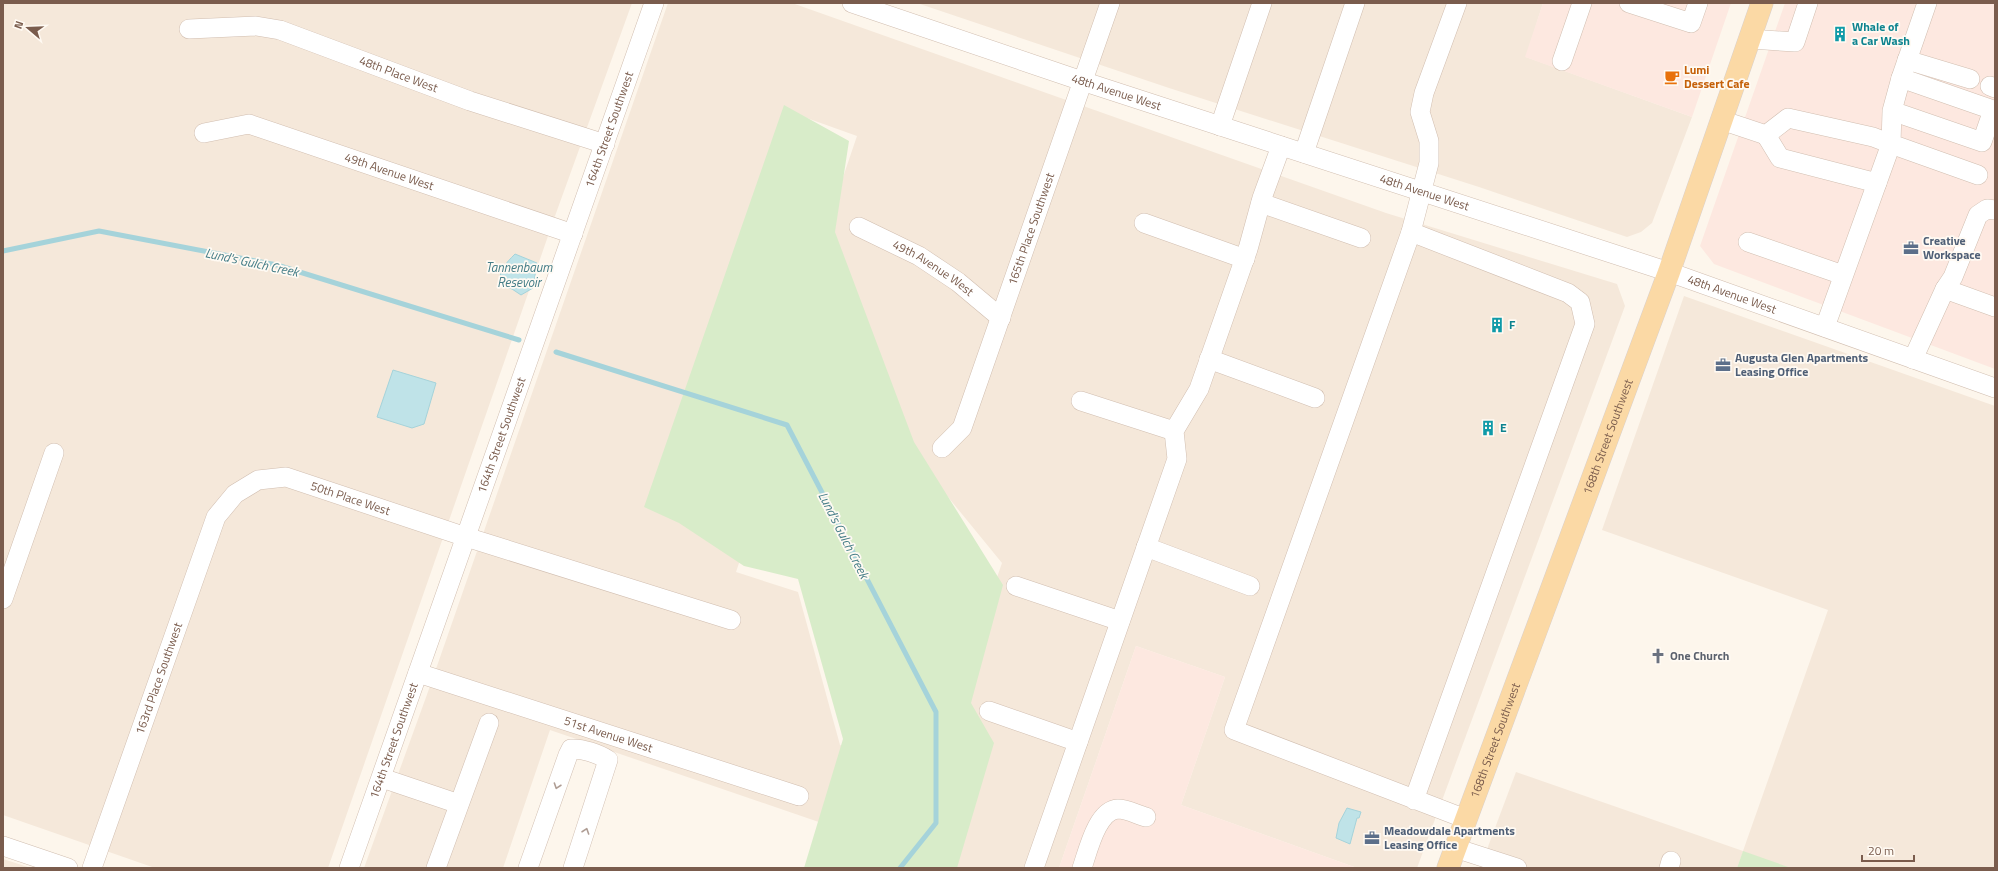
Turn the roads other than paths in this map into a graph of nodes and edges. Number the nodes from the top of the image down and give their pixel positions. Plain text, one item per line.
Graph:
1 (654, 3) edge
2 (852, 3) edge
3 (1110, 3) edge
4 (1262, 3) edge
5 (1355, 3) edge
6 (1456, 3) edge
7 (1582, 3) edge
8 (1629, 3) edge
9 (1698, 3) edge
10 (1762, 3) edge
11 (1808, 3) edge
12 (1926, 3) edge
13 (190, 29) dead end
14 (1750, 39) junction
15 (1907, 60) junction
16 (1562, 61) dead end
17 (1901, 78) junction
18 (1970, 79) dead end
19 (1082, 82) junction
20 (1994, 107) edge
21 (1892, 111) junction
22 (1721, 120) junction
23 (1220, 126) junction
24 (204, 133) dead end
25 (1766, 135) junction
26 (605, 144) junction
27 (1890, 144) junction
28 (1281, 146) junction
29 (1304, 153) junction
30 (1978, 175) dead end
31 (1877, 183) junction
32 (1422, 192) junction
33 (1261, 202) junction
34 (1995, 210) edge
35 (1144, 223) dead end
36 (859, 227) dead end
37 (1411, 232) junction
38 (573, 234) junction
39 (1361, 238) dead end
40 (1748, 242) dead end
41 (1245, 259) junction
42 (1669, 272) junction
43 (1843, 275) junction
44 (1945, 289) junction
45 (1995, 307) edge
46 (1001, 318) junction
47 (1825, 327) junction
48 (1209, 359) junction
49 (1913, 359) junction
50 (1995, 388) edge
51 (1315, 398) dead end
52 (1081, 401) dead end
53 (1174, 432) junction
54 (942, 448) dead end
55 (54, 453) dead end
56 (235, 494) joint
57 (466, 537) junction
58 (1146, 547) junction
59 (1016, 586) dead end
60 (1250, 586) dead end
61 (3, 599) edge
62 (731, 620) dead end
63 (1120, 621) junction
64 (418, 674) junction
65 (989, 711) dead end
66 (489, 723) dead end
67 (1078, 742) junction
68 (382, 778) junction
69 (798, 796) dead end
70 (1414, 800) junction
71 (459, 804) junction
72 (1146, 817) dead end
73 (1466, 819) junction
74 (3, 846) edge
75 (1451, 858) edge
76 (68, 868) edge
77 (92, 868) edge
78 (349, 868) edge
79 (436, 868) edge
80 (528, 868) edge
81 (573, 868) edge
82 (1034, 868) edge
83 (1082, 868) edge
84 (1517, 868) edge

1 - 26 street, 164th Street Southwest
2 - 19 street, 48th Avenue West
3 - 19 street, 165th Place Southwest
4 - 23 street
5 - 29 street
6 - 32 street
7 - 16 street
8 - 9 street
10 - 14 main road, 168th Street Southwest
11 - 14 street
12 - 15 street
13 - 26 street, 48th Place West
14 - 22 main road, 168th Street Southwest
15 - 17 street
15 - 18 street
17 - 20 street
17 - 21 street
19 - 23 street, 48th Avenue West
19 - 46 street, 165th Place Southwest
20 - 21 street
21 - 27 street
22 - 25 street
22 - 42 main road, 168th Street Southwest
23 - 28 street, 48th Avenue West
24 - 38 street, 49th Avenue West
25 - 27 street
25 - 31 street
26 - 38 street, 164th Street Southwest
27 - 30 street
27 - 31 street
28 - 29 street, 48th Avenue West
28 - 33 street
29 - 32 street, 48th Avenue West
31 - 43 street
32 - 37 street
32 - 42 street, 48th Avenue West
33 - 39 street
33 - 41 street
34 - 44 street
35 - 41 street
36 - 46 street, 49th Avenue West
37 - 70 street
37 - 70 street
38 - 57 street, 164th Street Southwest
40 - 43 street
41 - 48 street
42 - 47 street, 48th Avenue West
42 - 73 main road, 168th Street Southwest
43 - 47 street
44 - 45 street
44 - 49 street
46 - 54 street, 165th Place Southwest
47 - 49 street, 48th Avenue West
48 - 51 street
48 - 53 street
49 - 50 street, 48th Avenue West
52 - 53 street
53 - 58 street
55 - 61 street
56 - 57 street, 50th Place West
56 - 77 street, 163rd Place Southwest
57 - 62 street, 50th Place West
57 - 64 street, 164th Street Southwest
58 - 60 street
58 - 63 street
59 - 63 street
63 - 67 street
64 - 68 street, 164th Street Southwest
64 - 69 street, 51st Avenue West
65 - 67 street
66 - 71 street
67 - 82 street
68 - 71 street
68 - 78 street, 164th Street Southwest
70 - 73 street
71 - 79 street
72 - 83 street
73 - 75 main road, 168th Street Southwest
74 - 76 street
75 - 84 street
81 -> 80 street

